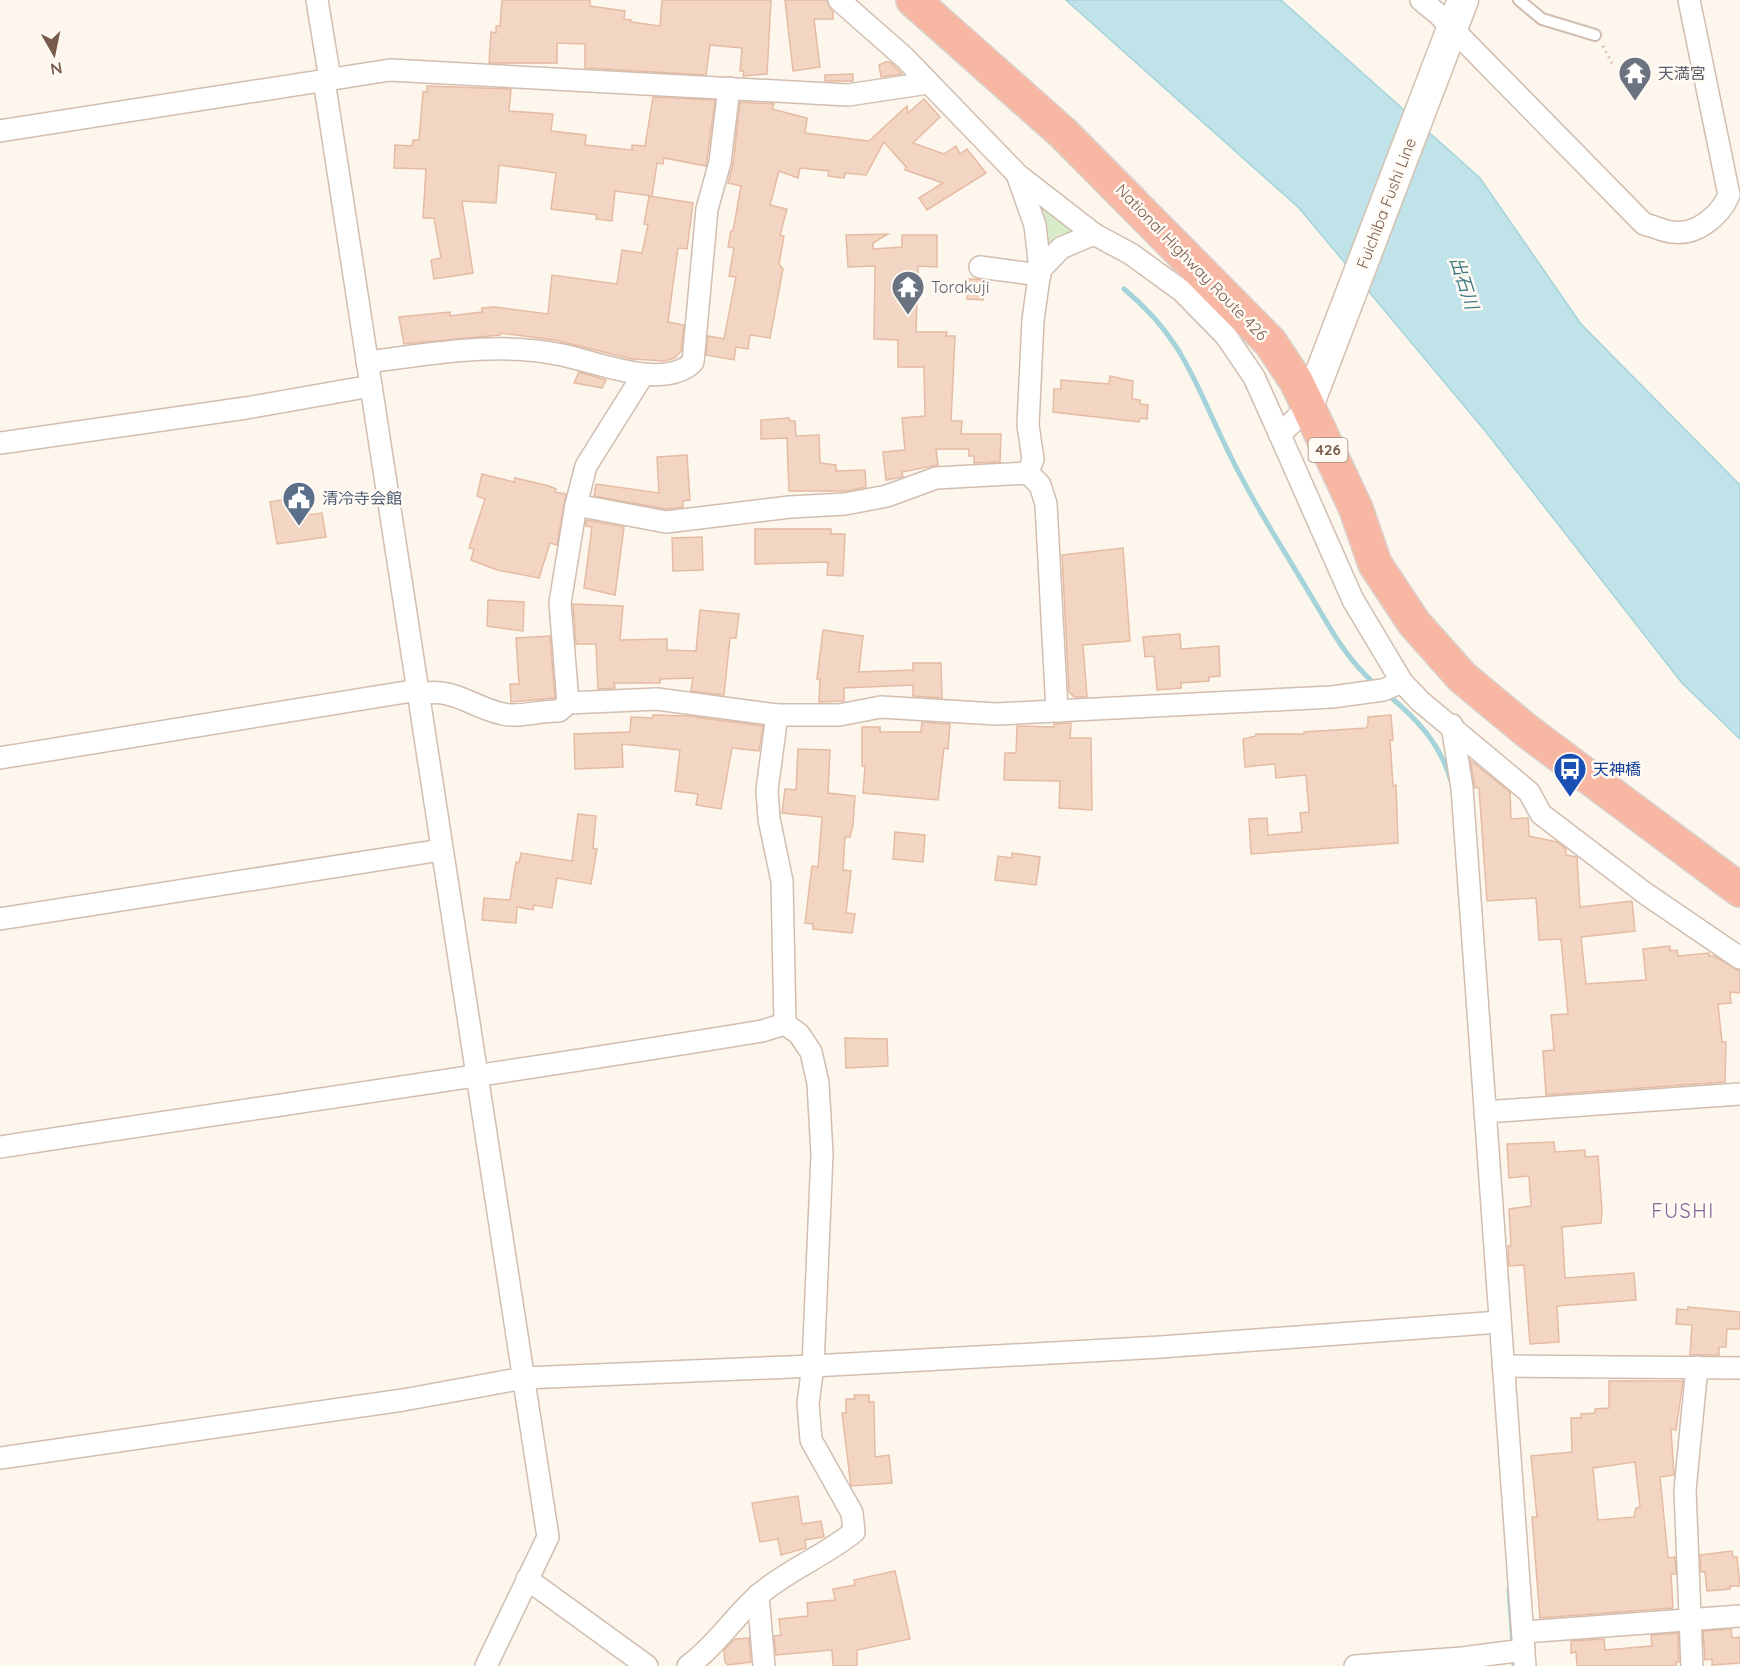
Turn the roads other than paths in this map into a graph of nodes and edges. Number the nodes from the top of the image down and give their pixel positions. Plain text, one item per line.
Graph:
1 (317, 0) edge
2 (839, 0) edge
3 (913, 0) edge
4 (1420, 0) edge
5 (1519, 0) edge
6 (1689, 0) edge
7 (1446, 19) edge
8 (1594, 35) road end
9 (327, 79) junction
10 (928, 83) junction
11 (729, 88) junction
12 (0, 131) edge
13 (1017, 175) junction
14 (1094, 234) junction
15 (980, 267) dead end
16 (1040, 272) junction
17 (367, 362) junction
18 (644, 375) junction
19 (371, 386) junction
20 (1308, 406) junction
21 (1280, 435) junction
22 (0, 443) edge
23 (1028, 473) junction
24 (576, 505) junction
25 (1402, 682) junction
26 (418, 692) junction
27 (568, 703) junction
28 (1057, 711) junction
29 (777, 715) junction
30 (1452, 726) junction
31 (0, 758) edge
32 (441, 850) junction
33 (1740, 890) edge
34 (0, 919) edge
35 (1740, 958) edge
36 (785, 1024) junction
37 (476, 1074) junction
38 (1740, 1094) edge
39 (1485, 1112) junction
40 (0, 1147) edge
41 (1500, 1322) junction
42 (813, 1366) junction
43 (1503, 1366) junction
44 (1697, 1367) junction
45 (1740, 1368) edge
46 (524, 1378) junction
47 (0, 1458) edge
48 (527, 1579) junction
49 (758, 1595) junction
50 (1740, 1616) edge
51 (1690, 1621) junction
52 (1525, 1650) edge
53 (486, 1666) edge
54 (647, 1666) edge
55 (688, 1666) edge
56 (764, 1666) edge
57 (1355, 1666) edge
58 (1692, 1666) edge

1 - 9 street
2 - 10 street
3 - 20 highway, National Highway Route 426 / 426
4 - 7 street
5 - 8 lane
6 - 7 street
7 - 20 main road, Fuichiba Fushi Line
9 - 11 street
9 - 12 street
9 - 17 street
10 - 11 street
10 - 13 street
11 - 18 street
13 - 14 street
13 - 16 street
14 - 16 street
14 - 21 street
15 - 16 street
16 - 23 street
17 - 18 street
17 - 19 street
18 - 24 street
19 - 22 street
19 - 26 street
20 - 21 street
20 - 33 highway, National Highway Route 426 / 426
21 - 25 street
23 - 24 street
23 - 28 street
24 - 27 street
25 - 28 street
25 - 30 street
26 - 27 street
26 - 31 street
26 - 32 street
27 - 29 street
28 - 29 street
29 - 36 street
30 - 35 street
30 - 39 street
32 - 34 street
32 - 37 street
36 - 37 street
36 - 42 street
37 - 40 street
37 - 46 street
38 - 39 street
39 - 41 street
41 - 42 street
41 - 43 street
42 - 46 street
42 - 49 street
43 - 44 street
43 - 52 street
44 - 45 street
44 - 51 street
46 - 47 street
46 - 48 street
48 - 53 street
48 - 54 street
49 - 55 street
49 - 56 street
50 - 51 street
51 - 52 street
51 - 58 street
52 - 57 street

